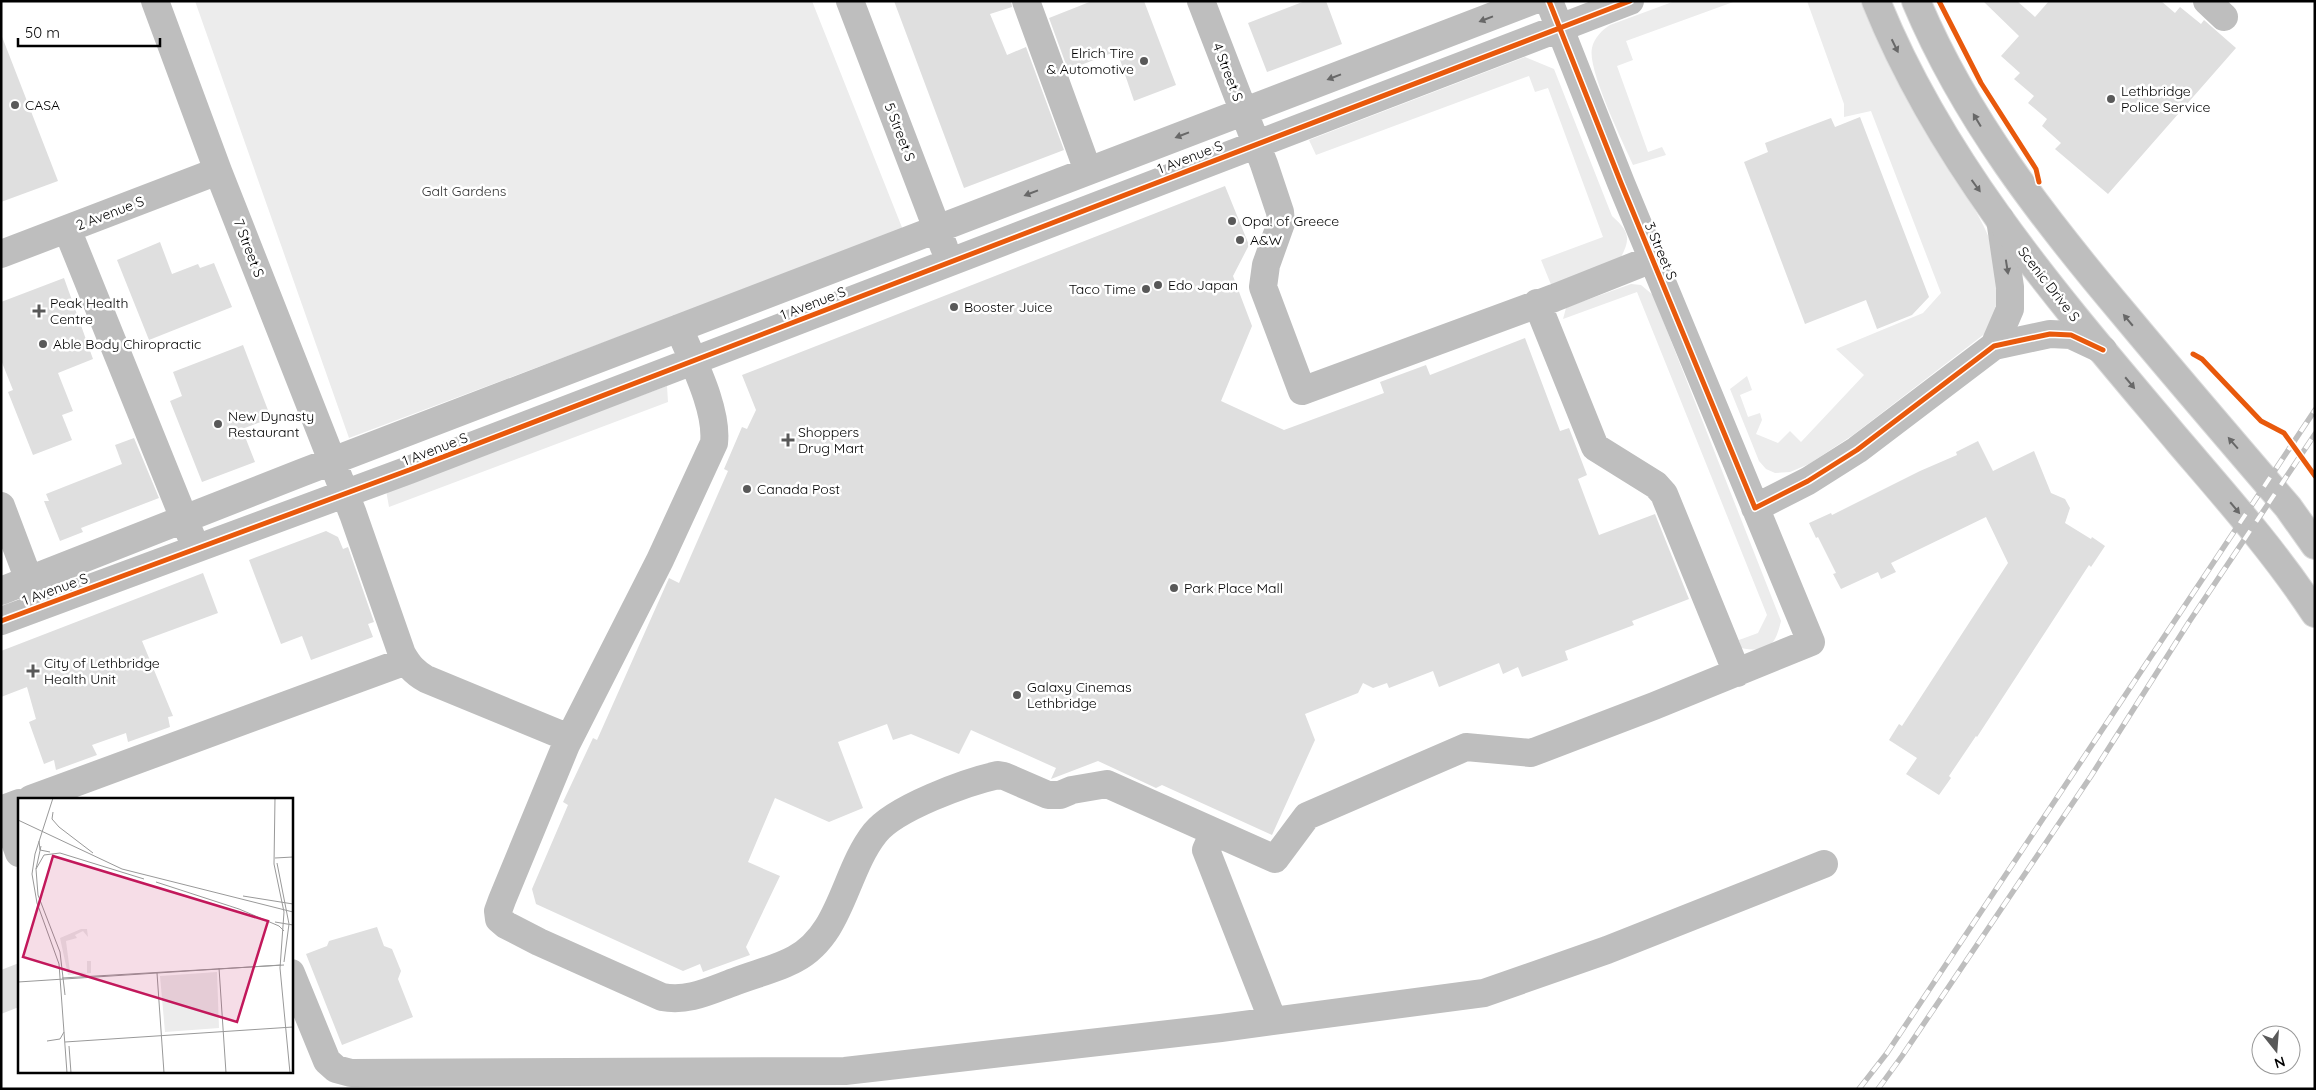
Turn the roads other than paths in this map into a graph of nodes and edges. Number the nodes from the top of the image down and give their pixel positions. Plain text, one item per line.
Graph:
1 (155, 1) edge
2 (850, 1) edge
3 (1026, 1) edge
4 (1201, 1) edge
5 (1532, 1) edge
6 (1550, 1) edge
7 (1630, 1) edge
8 (1876, 1) edge
9 (1916, 1) edge
10 (1560, 29) junction
11 (1244, 112) junction
12 (1256, 144) junction
13 (1088, 171) junction
14 (218, 172) junction
15 (2000, 219) junction
16 (68, 229) junction
17 (937, 230) junction
18 (1, 254) edge
19 (1652, 259) junction
20 (950, 263) junction
21 (1537, 303) junction
22 (679, 328) junction
23 (1994, 346) junction
24 (2103, 350) junction
25 (693, 362) junction
26 (331, 461) junction
27 (344, 495) junction
28 (1, 506) edge
29 (2288, 507) junction
30 (1755, 508) junction
31 (2315, 518) edge
32 (185, 520) junction
33 (2315, 545) edge
34 (196, 549) junction
35 (29, 580) junction
36 (1, 591) edge
37 (2311, 597) edge
38 (39, 607) junction
39 (1, 621) edge
40 (406, 661) junction
41 (1737, 673) junction
42 (570, 738) junction
43 (34, 798) edge
44 (18, 803) edge
45 (1214, 832) junction
46 (14, 862) edge
47 (1824, 864) dead end
48 (292, 975) edge
49 (1274, 1021) junction

1 - 14 street, 7 Street S
2 - 17 street, 5 Street S
3 - 13 street
4 - 11 street, 4 Street S
5 -> 11 street, 1 Avenue S
6 - 10 street, 3 Street S
7 - 10 street, 1 Avenue S
8 -> 15 street, Scenic Drive S
29 -> 9 street
10 - 12 street, 1 Avenue S
10 - 19 street, 3 Street S
11 - 12 street, 4 Street S
11 -> 13 street, 1 Avenue S
12 - 20 street, 1 Avenue S
12 - 21 street, 4 Street S
13 -> 17 street, 1 Avenue S
14 - 16 street, 2 Avenue S
14 - 26 street, 7 Street S
15 -> 23 street
15 - 24 street, Scenic Drive S
16 - 18 street, 2 Avenue S
16 - 32 street
17 - 20 street, 5 Street S
17 - 22 street, 1 Avenue S
19 - 21 street
19 - 30 street, 3 Street S
20 - 25 street, 1 Avenue S
21 - 41 street
22 - 25 street
22 - 26 street, 1 Avenue S
23 - 24 street
23 - 30 street
24 -> 37 street, Scenic Drive S
25 - 27 street, 1 Avenue S
25 - 42 street
26 - 27 street, 7 Street S
26 - 32 street, 1 Avenue S
27 - 34 street, 1 Avenue S
27 - 40 street, 7 Street S
28 - 35 street
29 - 31 street
29 - 33 street
30 - 41 street, 3 Street S
32 - 34 street
32 - 35 street, 1 Avenue S
34 - 38 street, 1 Avenue S
35 - 36 street, 1 Avenue S
35 - 38 street
38 - 39 street, 1 Avenue S
40 - 42 street
40 - 43 street
41 - 45 street
42 - 45 street
44 - 46 street
45 - 49 street
47 - 49 street
48 - 49 street

